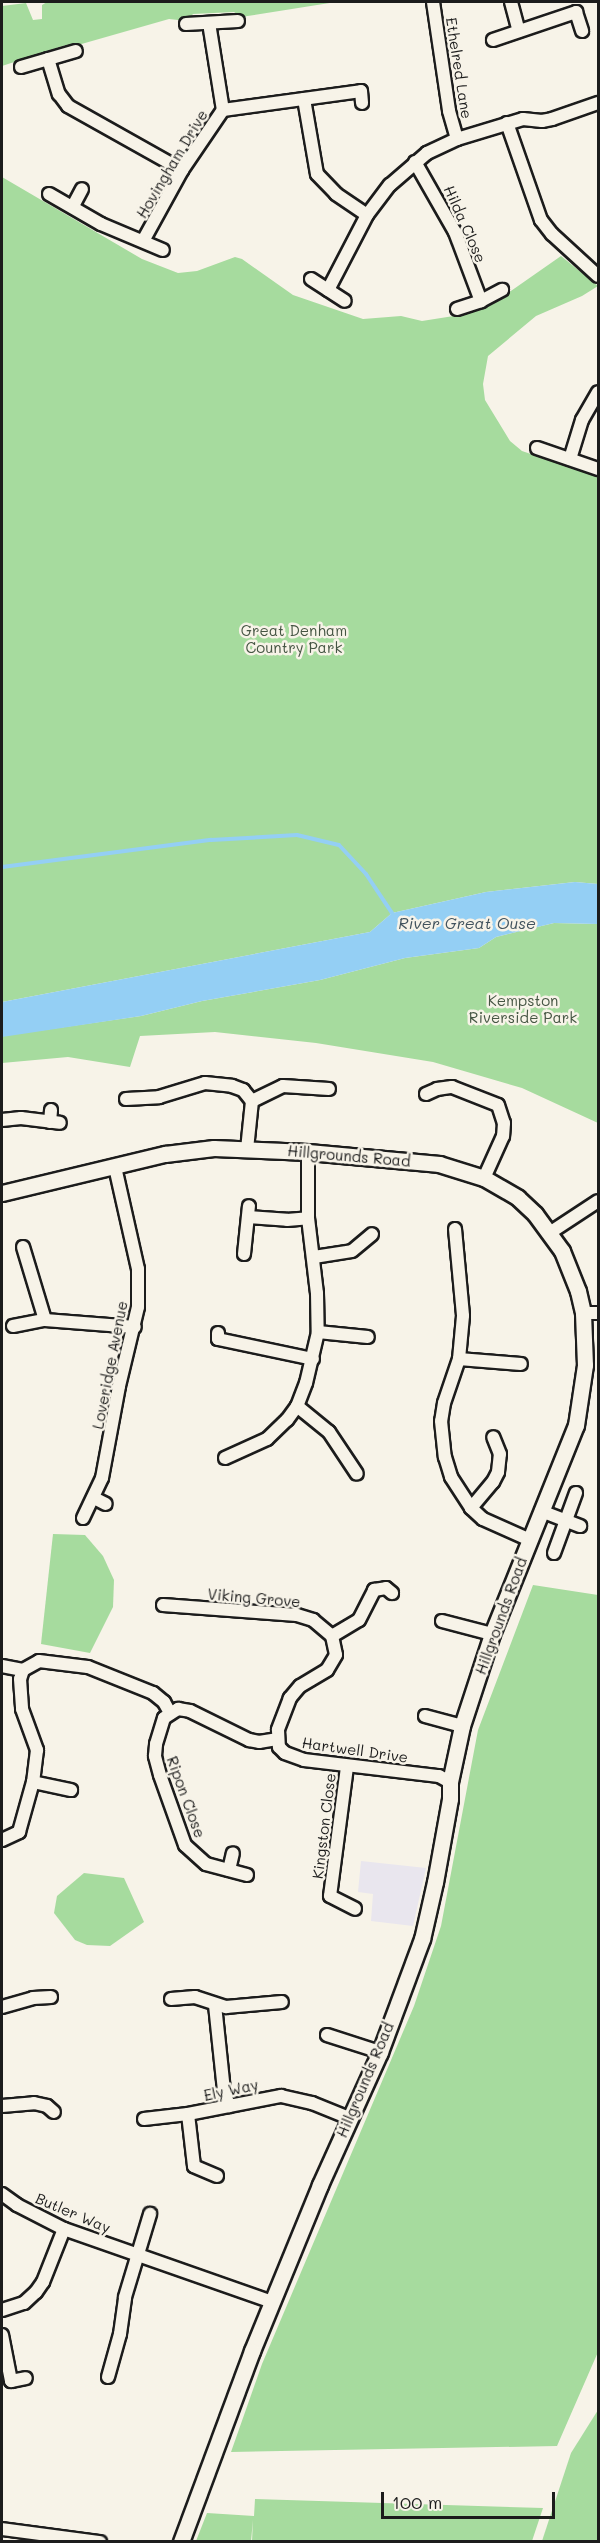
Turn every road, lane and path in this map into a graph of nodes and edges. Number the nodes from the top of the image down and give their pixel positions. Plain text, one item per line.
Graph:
1 (433, 2) edge
2 (511, 2) edge
3 (238, 21) dead end
4 (186, 24) dead end
5 (210, 24) junction
6 (519, 31) junction
7 (582, 31) dead end
8 (493, 40) dead end
9 (76, 51) dead end
10 (48, 59) junction
11 (21, 67) dead end
12 (304, 99) junction
13 (362, 103) dead end
14 (598, 103) edge
15 (223, 110) junction
16 (507, 123) junction
17 (457, 139) junction
18 (415, 162) junction
19 (182, 170) junction
20 (82, 189) dead end
21 (49, 194) dead end
22 (73, 207) junction
23 (367, 215) junction
24 (143, 242) junction
25 (163, 250) dead end
26 (598, 276) edge
27 (311, 279) dead end
28 (328, 290) junction
29 (502, 290) dead end
30 (345, 301) dead end
31 (481, 301) junction
32 (457, 309) dead end
33 (598, 392) edge
34 (537, 448) dead end
35 (570, 459) junction
36 (598, 469) edge
37 (329, 1089) dead end
38 (426, 1094) dead end
39 (132, 1096) dead end
40 (252, 1101) junction
41 (54, 1118) dead end
42 (2, 1120) edge
43 (248, 1149) junction
44 (308, 1152) junction
45 (115, 1167) junction
46 (484, 1178) junction
47 (2, 1193) edge
48 (594, 1200) edge
49 (308, 1218) junction
50 (455, 1229) dead end
51 (551, 1232) junction
52 (372, 1234) dead end
53 (23, 1247) dead end
54 (244, 1254) dead end
55 (314, 1257) junction
56 (591, 1313) edge
57 (45, 1320) junction
58 (14, 1326) dead end
59 (135, 1327) junction
60 (318, 1332) junction
61 (218, 1333) dead end
62 (368, 1336) dead end
63 (313, 1359) junction
64 (459, 1359) junction
65 (521, 1364) dead end
66 (297, 1406) junction
67 (500, 1441) dead end
68 (225, 1458) dead end
69 (357, 1474) dead end
70 (576, 1493) dead end
71 (94, 1498) junction
72 (106, 1504) dead end
73 (471, 1508) junction
74 (541, 1511) junction
75 (83, 1518) dead end
76 (566, 1520) junction
77 (580, 1526) dead end
78 (530, 1540) junction
79 (554, 1553) dead end
80 (392, 1593) dead end
81 (163, 1605) dead end
82 (442, 1622) dead end
83 (492, 1634) junction
84 (332, 1636) junction
85 (2, 1666) edge
86 (23, 1670) junction
87 (170, 1713) junction
88 (425, 1716) dead end
89 (462, 1726) junction
90 (277, 1739) junction
91 (347, 1767) junction
92 (33, 1782) junction
93 (450, 1782) junction
94 (71, 1790) dead end
95 (2, 1840) edge
96 (233, 1853) dead end
97 (229, 1870) junction
98 (247, 1875) dead end
99 (355, 1909) dead end
100 (51, 1997) dead end
101 (171, 1999) dead end
102 (282, 2002) dead end
103 (215, 2005) junction
104 (2, 2007) edge
105 (327, 2036) dead end
106 (380, 2052) junction
107 (50, 2105) dead end
108 (2, 2106) edge
109 (229, 2106) junction
110 (2, 2112) edge
111 (188, 2114) junction
112 (349, 2118) junction
113 (2, 2119) edge
114 (144, 2119) dead end
115 (217, 2176) dead end
116 (2, 2194) edge
117 (150, 2214) dead end
118 (64, 2229) junction
119 (136, 2255) junction
120 (273, 2302) junction
121 (2, 2310) edge
122 (2, 2335) edge
123 (26, 2378) dead end
124 (108, 2378) dead end
125 (2, 2531) edge
126 (100, 2541) edge
127 (181, 2541) edge

1 - 17 street, Ethelred Lane
2 - 6 street
3 - 5 street
4 - 5 street
5 - 15 street
6 - 7 street
6 - 8 street
9 - 10 street
10 - 11 street
10 - 19 street
12 - 13 street, Hovingham Drive
12 - 15 street, Hovingham Drive
12 - 23 street
14 - 16 street
15 - 19 street, Hovingham Drive
16 - 17 street
16 - 26 street
17 - 18 street
18 - 23 street
18 - 31 street, Hilda Close
19 - 24 street, Hovingham Drive
20 - 22 street
21 - 22 street
22 - 24 street
23 - 28 street
24 - 25 street
27 - 28 street
28 - 30 street
29 - 31 street
31 - 32 street
33 - 35 street
34 - 35 street
35 - 36 street
37 - 40 street
38 - 46 street
39 - 40 street
40 - 43 street
41 - 42 street
43 - 44 street, Hillgrounds Road
43 - 45 street, Hillgrounds Road
44 - 46 street, Hillgrounds Road
44 - 49 street
45 - 47 street, Hillgrounds Road
45 - 59 street, Loveridge Avenue
46 - 51 street, Hillgrounds Road
48 - 51 street
49 - 54 street
49 - 55 street
50 - 64 street
51 - 56 street, Hillgrounds Road
52 - 55 street
53 - 57 street
55 - 60 street
56 - 74 street, Hillgrounds Road
57 - 58 street
57 - 59 street
59 - 71 street, Loveridge Avenue
60 - 62 street
60 - 63 street
61 - 63 street
63 - 66 street
64 - 65 street
64 - 73 street
66 - 68 street
66 - 69 street
67 - 73 street
70 - 76 street
71 - 72 street
71 - 75 street, Loveridge Avenue
73 - 78 street
74 - 76 street
74 - 78 street, Hillgrounds Road
76 - 77 street
76 - 79 street
78 - 83 street, Hillgrounds Road
80 - 84 street
81 - 84 street, Viking Grove
82 - 83 street
83 - 89 street, Hillgrounds Road
84 - 90 street
85 - 86 street
86 - 87 street
86 - 92 street
87 - 90 street
87 - 97 street, Ripon Close
88 - 89 street
89 - 93 street, Hillgrounds Road
90 - 91 street, Hartwell Drive
91 - 93 street, Hartwell Drive
91 - 99 street, Kingston Close
92 - 94 street
92 - 95 street
93 - 106 street, Hillgrounds Road
96 - 97 street
97 - 98 street, Ripon Close
100 - 104 street
101 - 103 street
102 - 103 street
103 - 109 street
105 - 106 street
106 - 112 street, Hillgrounds Road
107 - 108 street
109 - 111 street, Ely Way
109 - 112 street, Ely Way
110 - 113 street
111 - 114 street, Ely Way
111 - 115 street, Ely Way
112 - 120 street, Hillgrounds Road
116 - 118 street, Butler Way
117 - 119 street
118 - 119 street, Butler Way
118 - 121 street
119 - 120 street, Butler Way
119 - 124 street
120 - 127 street, Hillgrounds Road
122 - 123 street
125 - 126 street

